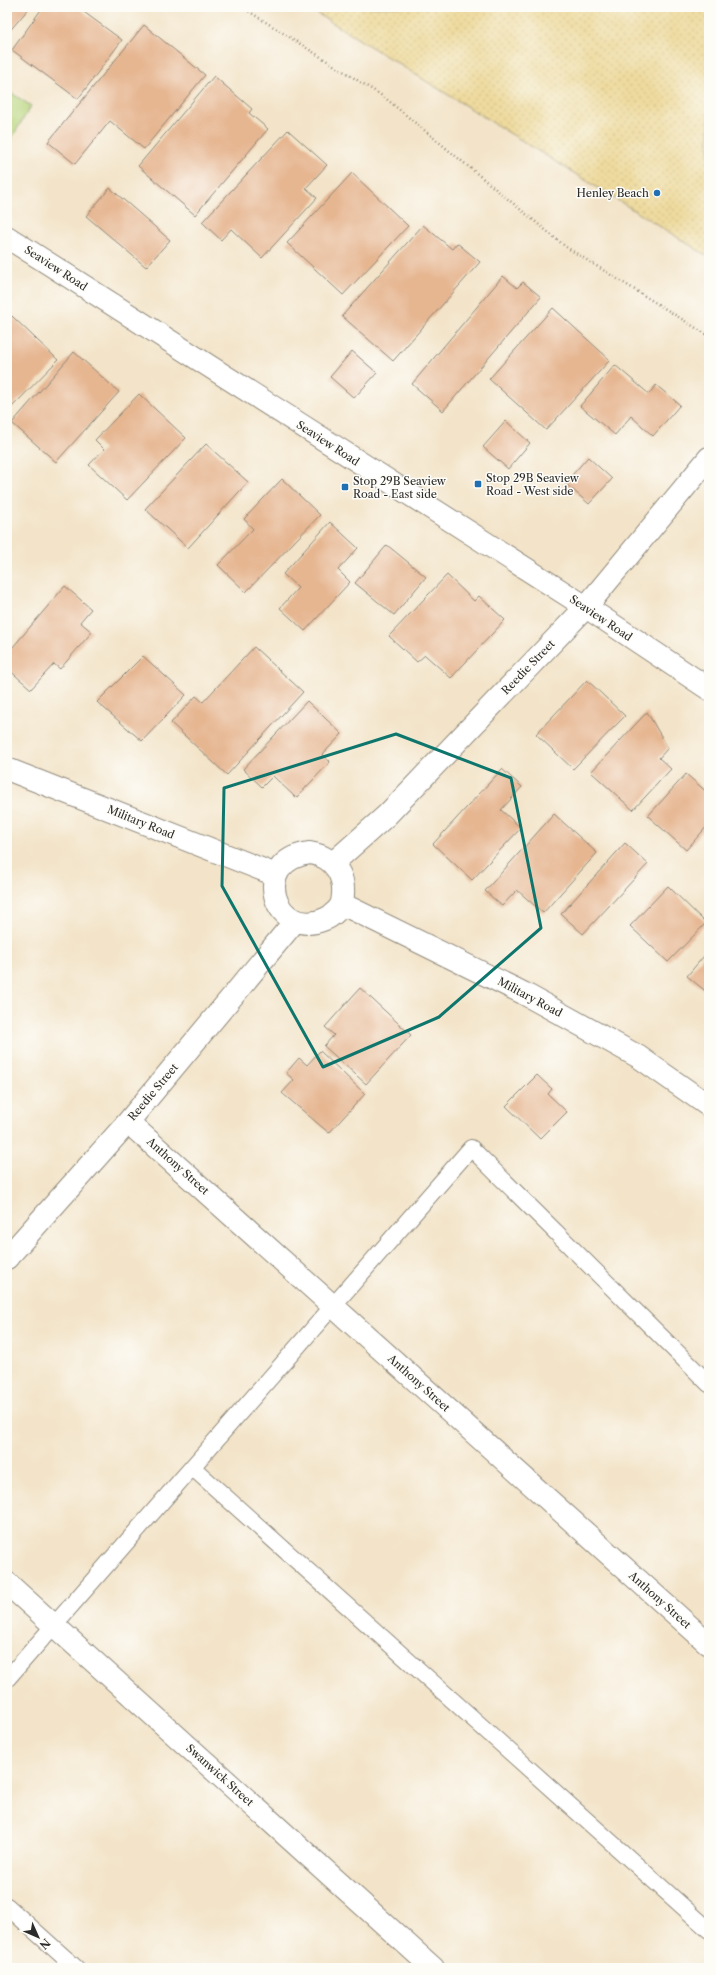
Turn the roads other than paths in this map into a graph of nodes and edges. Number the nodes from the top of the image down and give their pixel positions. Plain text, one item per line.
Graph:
1 (7, 237) edge
2 (709, 458) edge
3 (586, 607) junction
4 (709, 689) edge
5 (7, 769) edge
6 (333, 864) junction
7 (276, 875) junction
8 (342, 904) junction
9 (295, 921) junction
10 (709, 1106) edge
11 (128, 1122) junction
12 (7, 1258) edge
13 (334, 1307) junction
14 (709, 1384) edge
15 (192, 1467) junction
16 (7, 1583) edge
17 (55, 1626) junction
18 (709, 1644) edge
19 (7, 1679) edge
20 (7, 1906) edge
21 (709, 1930) edge
22 (76, 1968) edge
23 (433, 1968) edge

1 - 3 street, Seaview Road
2 - 3 street, Reedie Street
3 - 4 street, Seaview Road
3 - 6 street, Reedie Street
5 - 7 street, Military Road
6 - 7 street
6 - 8 street
7 - 9 street
8 - 9 street
8 - 10 street, Military Road
9 - 11 street, Reedie Street
11 - 12 street, Reedie Street
11 - 13 street, Anthony Street
13 - 14 lane
13 - 15 lane
13 - 18 street, Anthony Street
15 - 17 lane
15 - 21 lane
16 - 17 street, Swanwick Street
17 - 19 lane
17 - 23 street, Swanwick Street
20 - 22 lane

